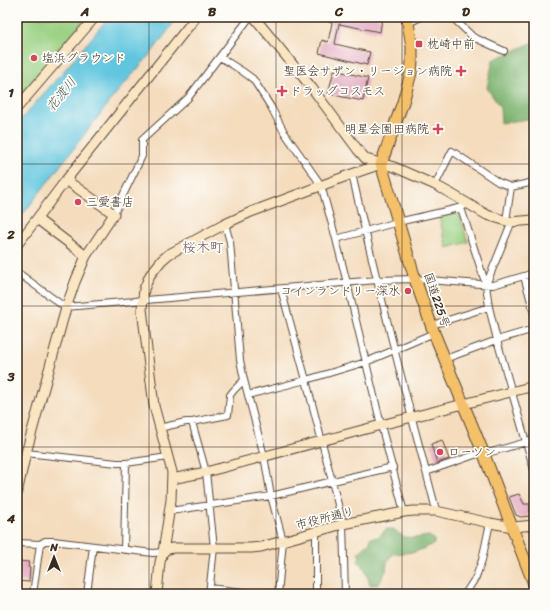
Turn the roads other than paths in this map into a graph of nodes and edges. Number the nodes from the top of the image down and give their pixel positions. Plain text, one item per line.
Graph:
1 (95, 17) edge
2 (196, 17) edge
3 (250, 17) edge
4 (254, 17) edge
5 (420, 17) edge
6 (452, 17) edge
7 (407, 20) edge
8 (504, 51) dead end
9 (220, 57) junction
10 (17, 108) edge
11 (381, 164) junction
12 (352, 174) junction
13 (66, 180) junction
14 (534, 182) edge
15 (435, 185) junction
16 (320, 186) junction
17 (511, 187) junction
18 (465, 206) junction
19 (114, 214) junction
20 (37, 219) junction
21 (534, 220) edge
22 (508, 221) junction
23 (398, 222) junction
24 (226, 224) junction
25 (365, 231) junction
26 (336, 239) junction
27 (17, 245) edge
28 (86, 256) junction
29 (17, 272) edge
30 (534, 273) edge
31 (524, 276) junction
32 (415, 279) junction
33 (377, 280) junction
34 (347, 283) junction
35 (486, 285) junction
36 (281, 289) junction
37 (234, 292) junction
38 (143, 300) junction
39 (66, 307) junction
40 (490, 307) junction
41 (534, 313) edge
42 (433, 329) junction
43 (534, 329) edge
44 (498, 340) junction
45 (395, 349) junction
46 (445, 359) junction
47 (366, 362) junction
48 (244, 380) junction
49 (306, 380) junction
50 (534, 386) edge
51 (511, 392) junction
52 (248, 395) junction
53 (464, 404) junction
54 (411, 417) junction
55 (192, 422) junction
56 (381, 425) junction
57 (159, 428) junction
58 (534, 440) edge
59 (321, 441) junction
60 (526, 442) junction
61 (26, 453) junction
62 (483, 453) junction
63 (264, 456) junction
64 (168, 457) junction
65 (126, 463) junction
66 (393, 467) junction
67 (534, 470) edge
68 (206, 472) junction
69 (426, 472) junction
70 (172, 479) junction
71 (333, 481) junction
72 (18, 487) edge
73 (271, 496) junction
74 (209, 505) junction
75 (170, 510) junction
76 (436, 511) junction
77 (404, 512) junction
78 (490, 523) junction
79 (343, 524) junction
80 (534, 525) edge
81 (512, 527) junction
82 (316, 532) junction
83 (283, 541) junction
84 (17, 543) edge
85 (40, 544) junction
86 (93, 546) junction
87 (214, 548) junction
88 (124, 550) junction
89 (163, 552) junction
90 (534, 584) edge
91 (210, 591) edge
92 (33, 594) edge
93 (87, 594) edge
94 (157, 594) edge
95 (259, 594) edge
96 (278, 594) edge
97 (316, 594) edge
98 (345, 594) edge
99 (465, 594) edge

1 - 10 street
2 - 13 street
3 - 9 street
4 - 11 street
5 - 7 street
6 - 8 street
7 - 11 highway
9 - 16 street
9 - 19 street
11 - 12 street
11 - 15 street
11 - 23 highway, 国道225号
12 - 16 street
12 - 25 street
13 - 19 street
13 - 20 street
14 - 17 street
15 - 17 street
15 - 18 street
16 - 24 street
16 - 26 street
17 - 22 street
18 - 22 street
18 - 23 street
18 - 35 street
19 - 28 street
20 - 27 street
20 - 28 street
21 - 22 street
22 - 35 street
23 - 25 street
23 - 32 highway, 国道225号
24 - 37 street
24 - 38 street
25 - 26 street
25 - 33 street
26 - 34 street
28 - 39 street
29 - 39 street
30 - 31 street
31 - 35 street
31 - 41 street
32 - 33 street
32 - 35 street
32 - 42 highway, 国道225号
33 - 34 street
33 - 45 street
34 - 36 street
34 - 47 street
35 - 40 street
36 - 37 street
36 - 49 street
37 - 38 street
37 - 48 street
38 - 39 street
38 - 57 street
39 - 61 street
40 - 42 street
40 - 44 street
42 - 45 street
42 - 46 highway, 国道225号
43 - 44 street
44 - 46 street
44 - 51 street
45 - 47 street
45 - 54 street
46 - 53 highway, 国道225号
47 - 49 street
47 - 56 street
48 - 52 street
48 - 55 street
49 - 52 street
49 - 59 street
50 - 51 street
51 - 53 street
51 - 60 street
52 - 63 street
53 - 54 street
53 - 62 highway, 国道225号
54 - 56 street
54 - 69 street
55 - 57 street
55 - 68 street
56 - 59 street
56 - 66 street
57 - 64 street
58 - 60 street
59 - 63 street
59 - 71 street
60 - 62 street
60 - 67 street
61 - 65 street
61 - 72 street
62 - 69 street
62 - 81 highway, 国道225号
63 - 68 street
63 - 73 street
64 - 65 street
64 - 70 street
65 - 88 street
66 - 71 street
66 - 77 street
68 - 70 street
68 - 74 street
69 - 76 street
70 - 75 street
71 - 73 street
71 - 79 street
73 - 74 street
73 - 83 street
74 - 75 street
74 - 87 street
75 - 89 street
76 - 77 street, 市役所通り
76 - 78 street, 市役所通り
77 - 79 street, 市役所通り
78 - 81 street, 市役所通り
78 - 99 street
79 - 82 street, 市役所通り
79 - 98 street
80 - 81 street, 市役所通り
81 - 90 highway, 国道225号
82 - 83 street, 市役所通り
82 - 97 street
83 - 87 street, 市役所通り
83 - 96 street
84 - 85 street
85 - 86 street
85 - 92 street
86 - 88 street
86 - 93 street
87 - 89 street, 市役所通り
87 - 91 street
88 - 89 street
89 - 94 street
91 - 95 street

